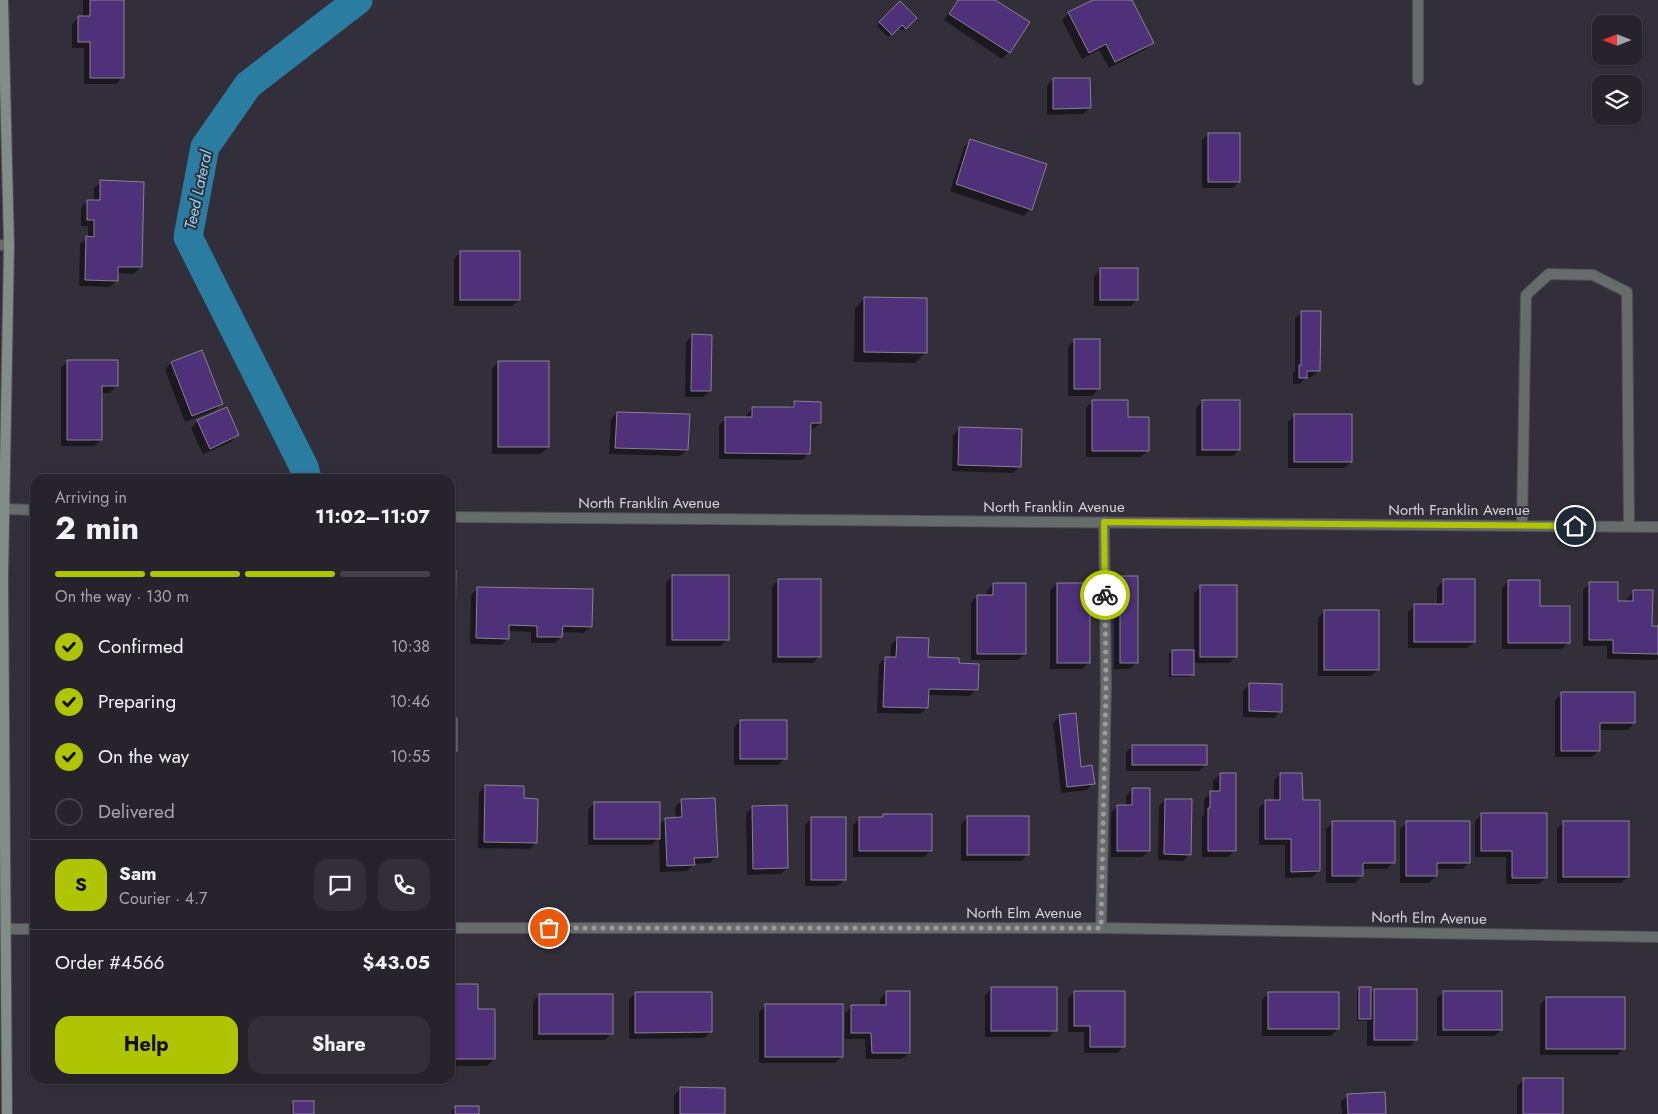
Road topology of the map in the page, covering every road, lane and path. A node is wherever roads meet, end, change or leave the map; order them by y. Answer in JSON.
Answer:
{"nodes":[{"id":1,"x":3,"y":0,"type":"edge"},
{"id":2,"x":1418,"y":0,"type":"edge"},
{"id":3,"x":2,"y":34,"type":"edge"},
{"id":4,"x":1418,"y":80,"type":"dead end"},
{"id":5,"x":4,"y":245,"type":"edge"},
{"id":6,"x":5,"y":509,"type":"junction"},
{"id":7,"x":30,"y":510,"type":"edge"},
{"id":8,"x":455,"y":517,"type":"edge"},
{"id":9,"x":1104,"y":522,"type":"junction"},
{"id":10,"x":1522,"y":525,"type":"junction"},
{"id":11,"x":1628,"y":526,"type":"junction"},
{"id":12,"x":1658,"y":526,"type":"edge"},
{"id":13,"x":6,"y":928,"type":"junction"},
{"id":14,"x":30,"y":928,"type":"edge"},
{"id":15,"x":455,"y":928,"type":"edge"},
{"id":16,"x":1101,"y":928,"type":"junction"},
{"id":17,"x":1658,"y":937,"type":"edge"},
{"id":18,"x":7,"y":1114,"type":"edge"}],
"edges":[{"from":1,"to":3,"type":"street"},
{"from":2,"to":4,"type":"street"},
{"from":3,"to":5,"type":"street"},
{"from":5,"to":6,"type":"street"},
{"from":6,"to":7,"type":"street"},
{"from":6,"to":13,"type":"street"},
{"from":8,"to":9,"type":"street","name":"North Franklin Avenue"},
{"from":9,"to":10,"type":"street","name":"North Franklin Avenue"},
{"from":9,"to":16,"type":"street"},
{"from":10,"to":11,"type":"street","name":"North Franklin Avenue"},
{"from":10,"to":11,"type":"street"},
{"from":11,"to":12,"type":"street","name":"North Franklin Avenue"},
{"from":13,"to":14,"type":"street"},
{"from":13,"to":18,"type":"street"},
{"from":15,"to":16,"type":"street","name":"North Elm Avenue"},
{"from":16,"to":17,"type":"street","name":"North Elm Avenue"}]}
